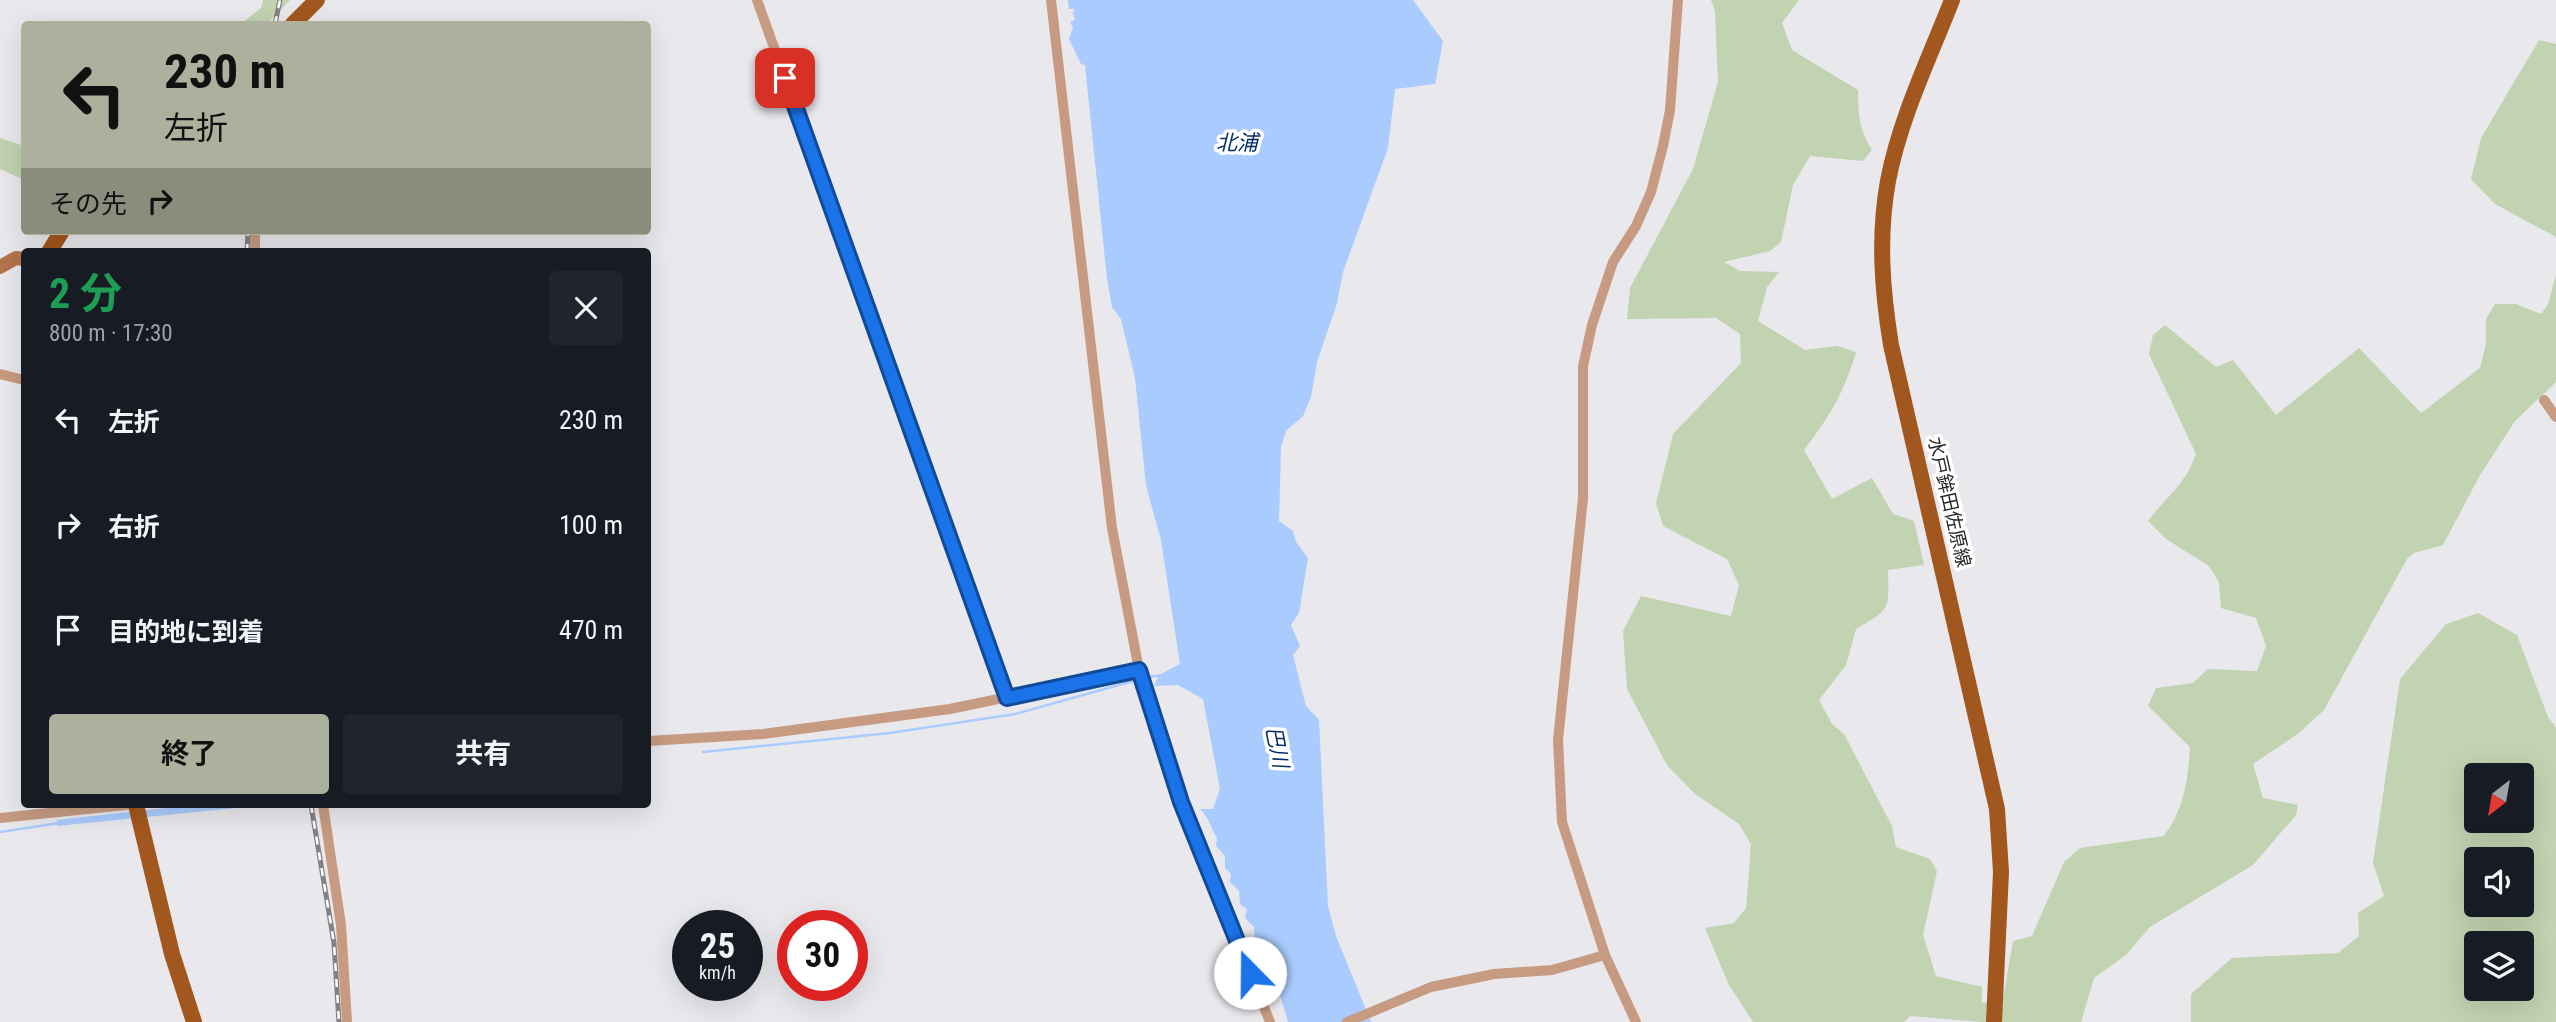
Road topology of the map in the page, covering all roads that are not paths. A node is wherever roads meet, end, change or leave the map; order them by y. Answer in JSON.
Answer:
{"nodes":[{"id":1,"x":317,"y":0,"type":"edge"},
{"id":2,"x":757,"y":0,"type":"edge"},
{"id":3,"x":1051,"y":0,"type":"edge"},
{"id":4,"x":1678,"y":0,"type":"edge"},
{"id":5,"x":1952,"y":0,"type":"edge"},
{"id":6,"x":296,"y":21,"type":"edge"},
{"id":7,"x":21,"y":259,"type":"edge"},
{"id":8,"x":1,"y":266,"type":"edge"},
{"id":9,"x":0,"y":374,"type":"edge"},
{"id":10,"x":21,"y":379,"type":"edge"},
{"id":11,"x":2544,"y":400,"type":"dead end"},
{"id":12,"x":2556,"y":417,"type":"edge"},
{"id":13,"x":1140,"y":673,"type":"junction"},
{"id":14,"x":1007,"y":698,"type":"junction"},
{"id":15,"x":651,"y":741,"type":"edge"},
{"id":16,"x":97,"y":808,"type":"edge"},
{"id":17,"x":137,"y":808,"type":"edge"},
{"id":18,"x":323,"y":808,"type":"edge"},
{"id":19,"x":0,"y":818,"type":"edge"},
{"id":20,"x":1605,"y":955,"type":"junction"},
{"id":21,"x":194,"y":1022,"type":"edge"},
{"id":22,"x":347,"y":1022,"type":"edge"},
{"id":23,"x":1270,"y":1022,"type":"edge"},
{"id":24,"x":1347,"y":1022,"type":"edge"},
{"id":25,"x":1636,"y":1022,"type":"edge"},
{"id":26,"x":1994,"y":1022,"type":"edge"}],
"edges":[{"from":1,"to":6,"type":"main road"},
{"from":2,"to":14,"type":"street"},
{"from":3,"to":13,"type":"street"},
{"from":4,"to":20,"type":"street"},
{"from":5,"to":26,"type":"main road","name":"水戸鉾田佐原線"},
{"from":7,"to":8,"type":"main road"},
{"from":9,"to":10,"type":"street"},
{"from":11,"to":12,"type":"street"},
{"from":13,"to":14,"type":"street"},
{"from":13,"to":23,"type":"street"},
{"from":14,"to":15,"type":"street"},
{"from":16,"to":19,"type":"street"},
{"from":17,"to":21,"type":"main road"},
{"from":18,"to":22,"type":"street"},
{"from":20,"to":24,"type":"street"},
{"from":20,"to":25,"type":"street"}]}
